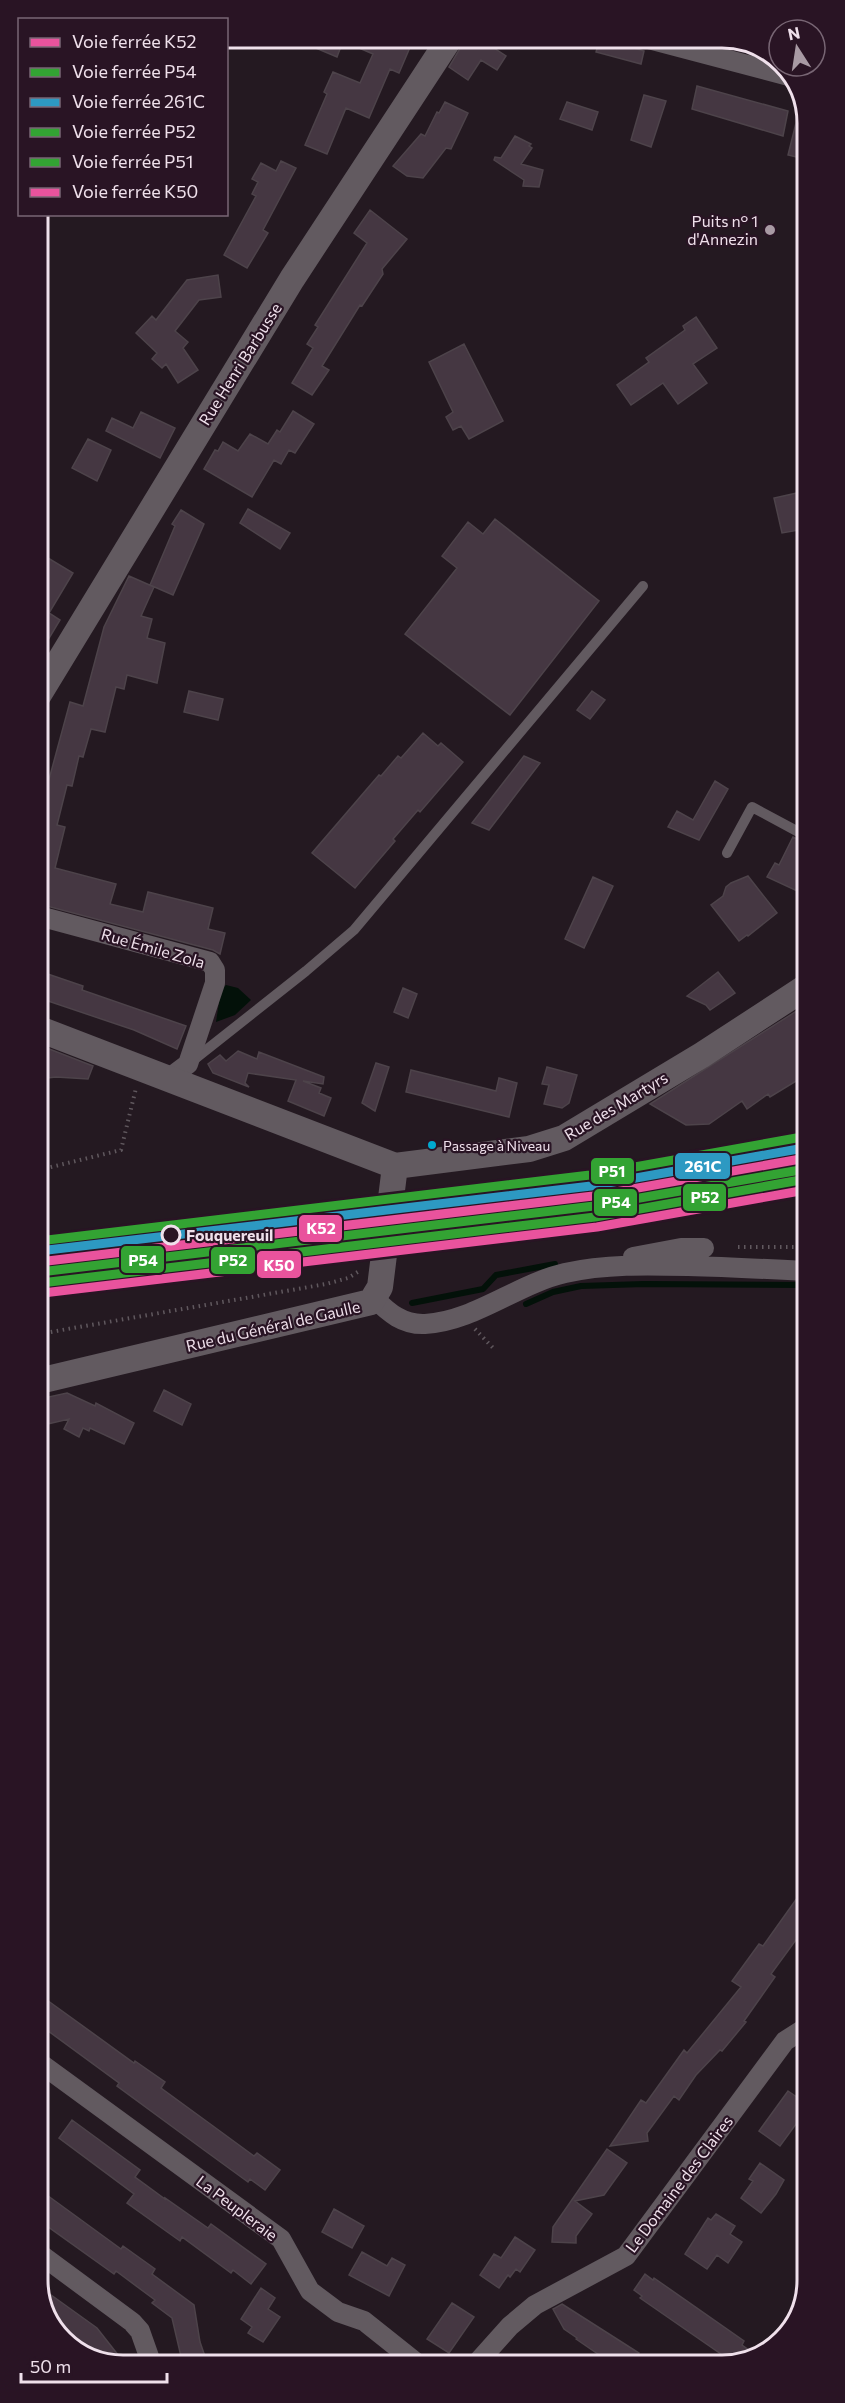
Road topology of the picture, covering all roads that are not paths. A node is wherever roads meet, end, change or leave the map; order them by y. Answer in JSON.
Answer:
{"nodes":[{"id":1,"x":443,"y":48,"type":"edge"},
{"id":2,"x":683,"y":48,"type":"edge"},
{"id":3,"x":767,"y":70,"type":"edge"},
{"id":4,"x":643,"y":586,"type":"dead end"},
{"id":5,"x":48,"y":680,"type":"edge"},
{"id":6,"x":797,"y":831,"type":"edge"},
{"id":7,"x":727,"y":853,"type":"dead end"},
{"id":8,"x":48,"y":918,"type":"edge"},
{"id":9,"x":797,"y":993,"type":"edge"},
{"id":10,"x":48,"y":1032,"type":"edge"},
{"id":11,"x":178,"y":1071,"type":"junction"},
{"id":12,"x":395,"y":1166,"type":"junction"},
{"id":13,"x":704,"y":1248,"type":"dead end"},
{"id":14,"x":597,"y":1268,"type":"junction"},
{"id":15,"x":797,"y":1271,"type":"edge"},
{"id":16,"x":374,"y":1298,"type":"junction"},
{"id":17,"x":48,"y":1379,"type":"edge"},
{"id":18,"x":797,"y":2033,"type":"edge"},
{"id":19,"x":48,"y":2069,"type":"edge"},
{"id":20,"x":48,"y":2260,"type":"edge"},
{"id":21,"x":148,"y":2355,"type":"edge"},
{"id":22,"x":407,"y":2355,"type":"edge"},
{"id":23,"x":484,"y":2355,"type":"edge"}],
"edges":[{"from":1,"to":5,"type":"street","name":"Rue Henri Barbusse"},
{"from":2,"to":3,"type":"street"},
{"from":4,"to":11,"type":"lane"},
{"from":6,"to":7,"type":"lane"},
{"from":8,"to":11,"type":"street","name":"Rue Émile Zola"},
{"from":9,"to":12,"type":"street","name":"Rue des Martyrs"},
{"from":10,"to":11,"type":"street"},
{"from":11,"to":12,"type":"street","name":"Rue des Martyrs"},
{"from":12,"to":16,"type":"street","name":"Rue du Général de Gaulle"},
{"from":13,"to":14,"type":"street"},
{"from":14,"to":15,"type":"street"},
{"from":14,"to":16,"type":"street"},
{"from":16,"to":17,"type":"street","name":"Rue du Général de Gaulle"},
{"from":18,"to":23,"type":"street","name":"Le Domaine des Claires"},
{"from":19,"to":22,"type":"street","name":"La Peupleraie"},
{"from":20,"to":21,"type":"street"}]}
